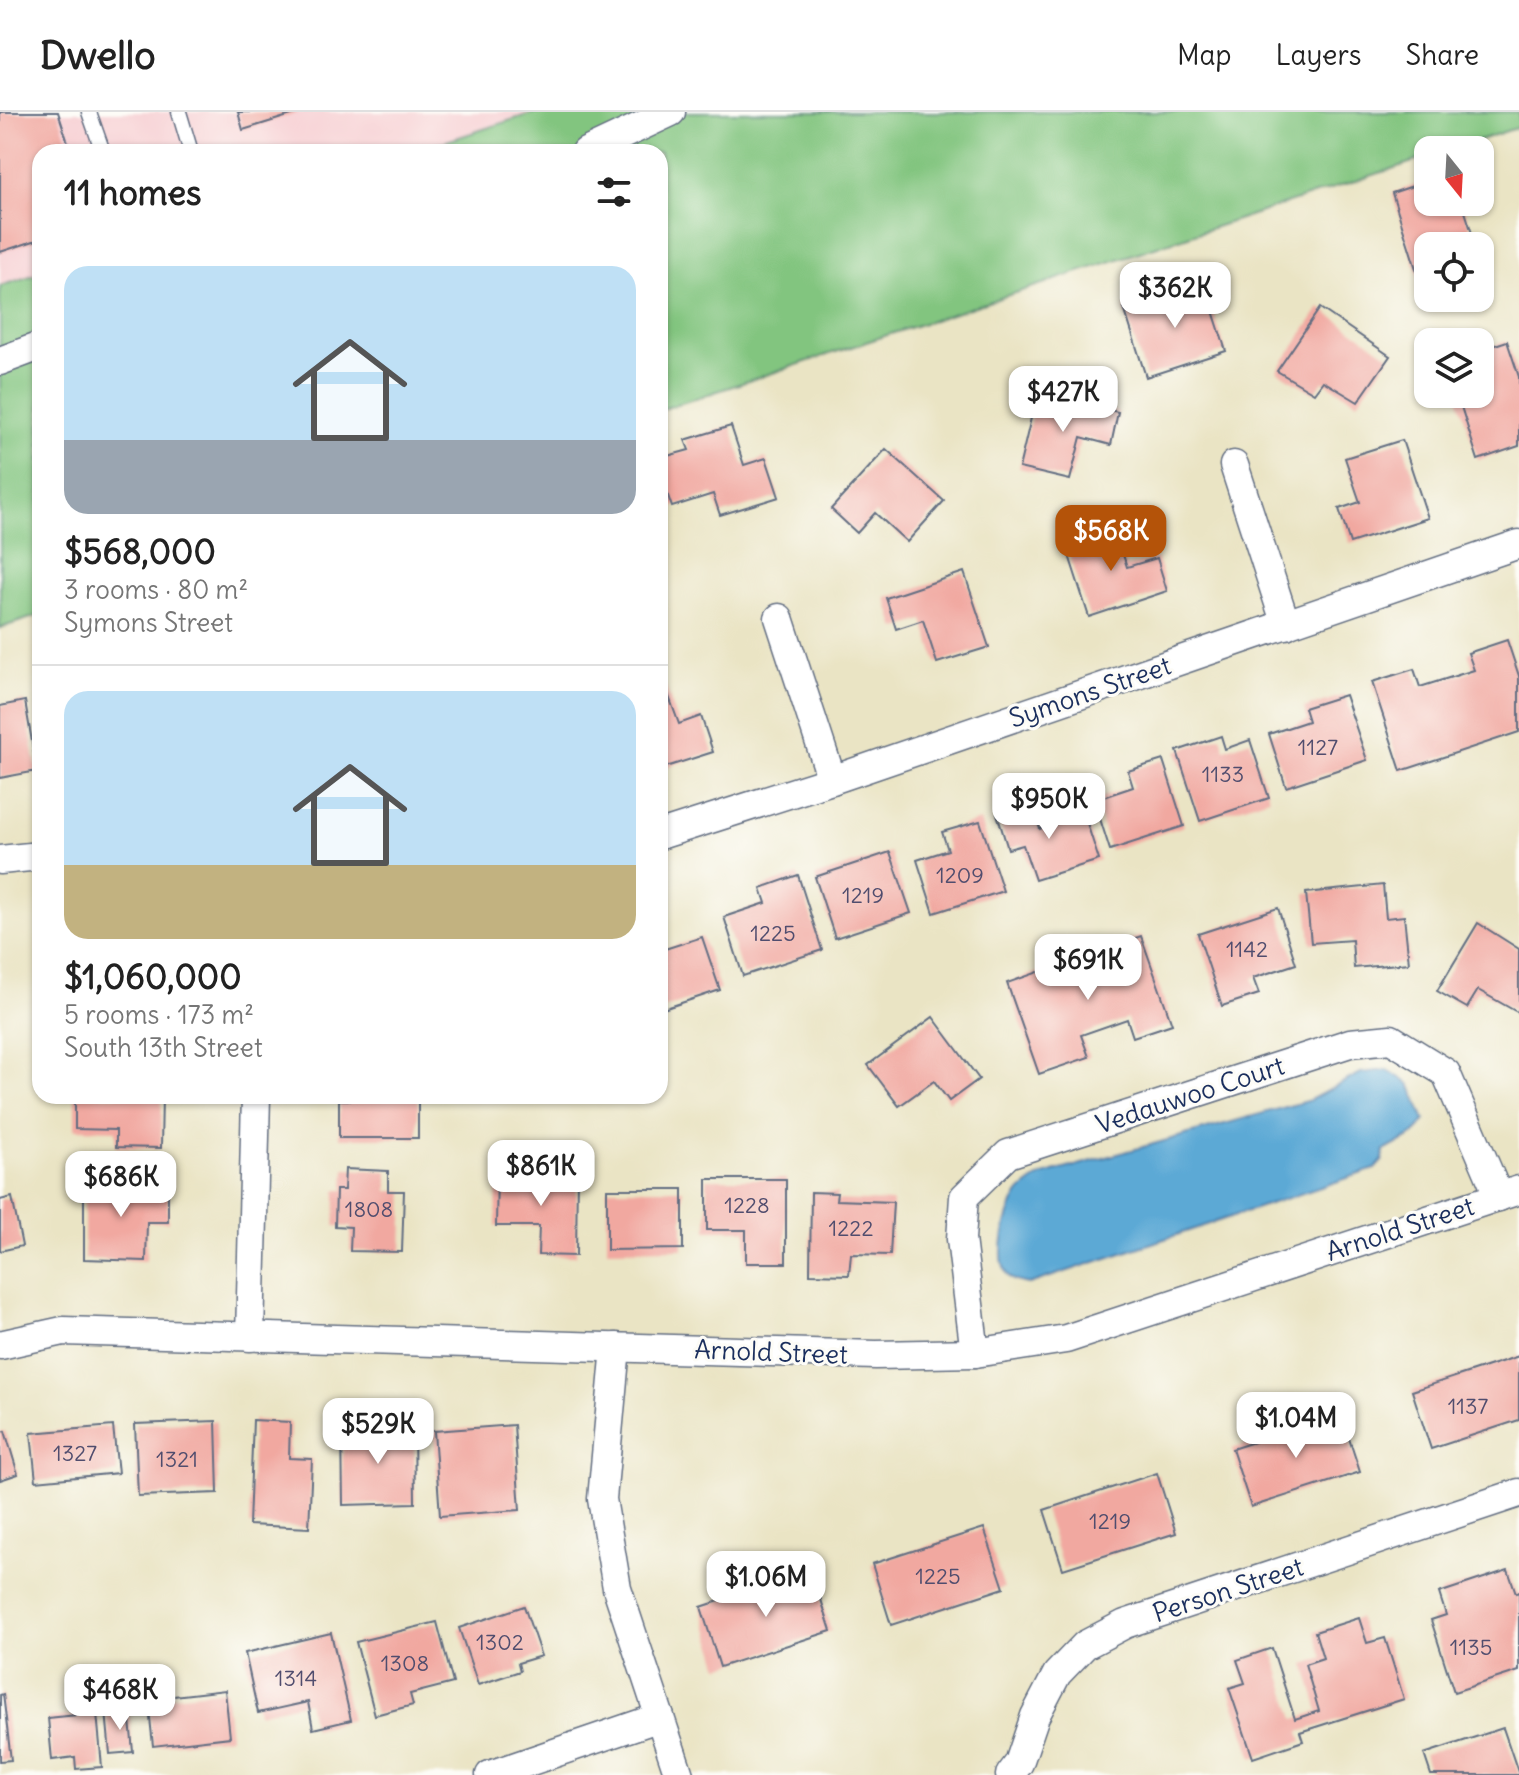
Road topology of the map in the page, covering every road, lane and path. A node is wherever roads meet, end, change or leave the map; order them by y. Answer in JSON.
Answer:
{"nodes":[{"id":1,"x":89,"y":112,"type":"edge"},
{"id":2,"x":179,"y":112,"type":"edge"},
{"id":3,"x":671,"y":112,"type":"edge"},
{"id":4,"x":100,"y":144,"type":"edge"},
{"id":5,"x":189,"y":144,"type":"edge"},
{"id":6,"x":603,"y":144,"type":"edge"},
{"id":7,"x":32,"y":349,"type":"edge"},
{"id":8,"x":0,"y":361,"type":"edge"},
{"id":9,"x":1234,"y":465,"type":"dead end"},
{"id":10,"x":1519,"y":544,"type":"edge"},
{"id":11,"x":779,"y":618,"type":"dead end"},
{"id":12,"x":1286,"y":625,"type":"junction"},
{"id":13,"x":832,"y":780,"type":"junction"},
{"id":14,"x":668,"y":832,"type":"edge"},
{"id":15,"x":32,"y":857,"type":"edge"},
{"id":16,"x":0,"y":860,"type":"edge"},
{"id":17,"x":256,"y":1104,"type":"edge"},
{"id":18,"x":1509,"y":1193,"type":"edge"},
{"id":19,"x":250,"y":1337,"type":"junction"},
{"id":20,"x":0,"y":1345,"type":"edge"},
{"id":21,"x":616,"y":1347,"type":"junction"},
{"id":22,"x":975,"y":1353,"type":"junction"},
{"id":23,"x":1519,"y":1493,"type":"edge"},
{"id":24,"x":660,"y":1717,"type":"junction"},
{"id":25,"x":490,"y":1775,"type":"edge"},
{"id":26,"x":679,"y":1775,"type":"edge"},
{"id":27,"x":1010,"y":1775,"type":"edge"}],
"edges":[{"from":1,"to":4,"type":"lane"},
{"from":2,"to":5,"type":"lane"},
{"from":3,"to":6,"type":"street"},
{"from":7,"to":8,"type":"street"},
{"from":9,"to":12,"type":"street"},
{"from":10,"to":12,"type":"street","name":"Symons Street"},
{"from":11,"to":13,"type":"street"},
{"from":12,"to":13,"type":"street","name":"Symons Street"},
{"from":13,"to":14,"type":"street","name":"Symons Street"},
{"from":15,"to":16,"type":"street"},
{"from":17,"to":19,"type":"street"},
{"from":18,"to":22,"type":"street","name":"Arnold Street"},
{"from":18,"to":22,"type":"street","name":"Vedauwoo Court"},
{"from":19,"to":20,"type":"street","name":"Arnold Street"},
{"from":19,"to":21,"type":"street","name":"Arnold Street"},
{"from":21,"to":22,"type":"street","name":"Arnold Street"},
{"from":21,"to":24,"type":"street"},
{"from":23,"to":27,"type":"street","name":"Person Street"},
{"from":24,"to":25,"type":"street"},
{"from":24,"to":26,"type":"street"}]}
